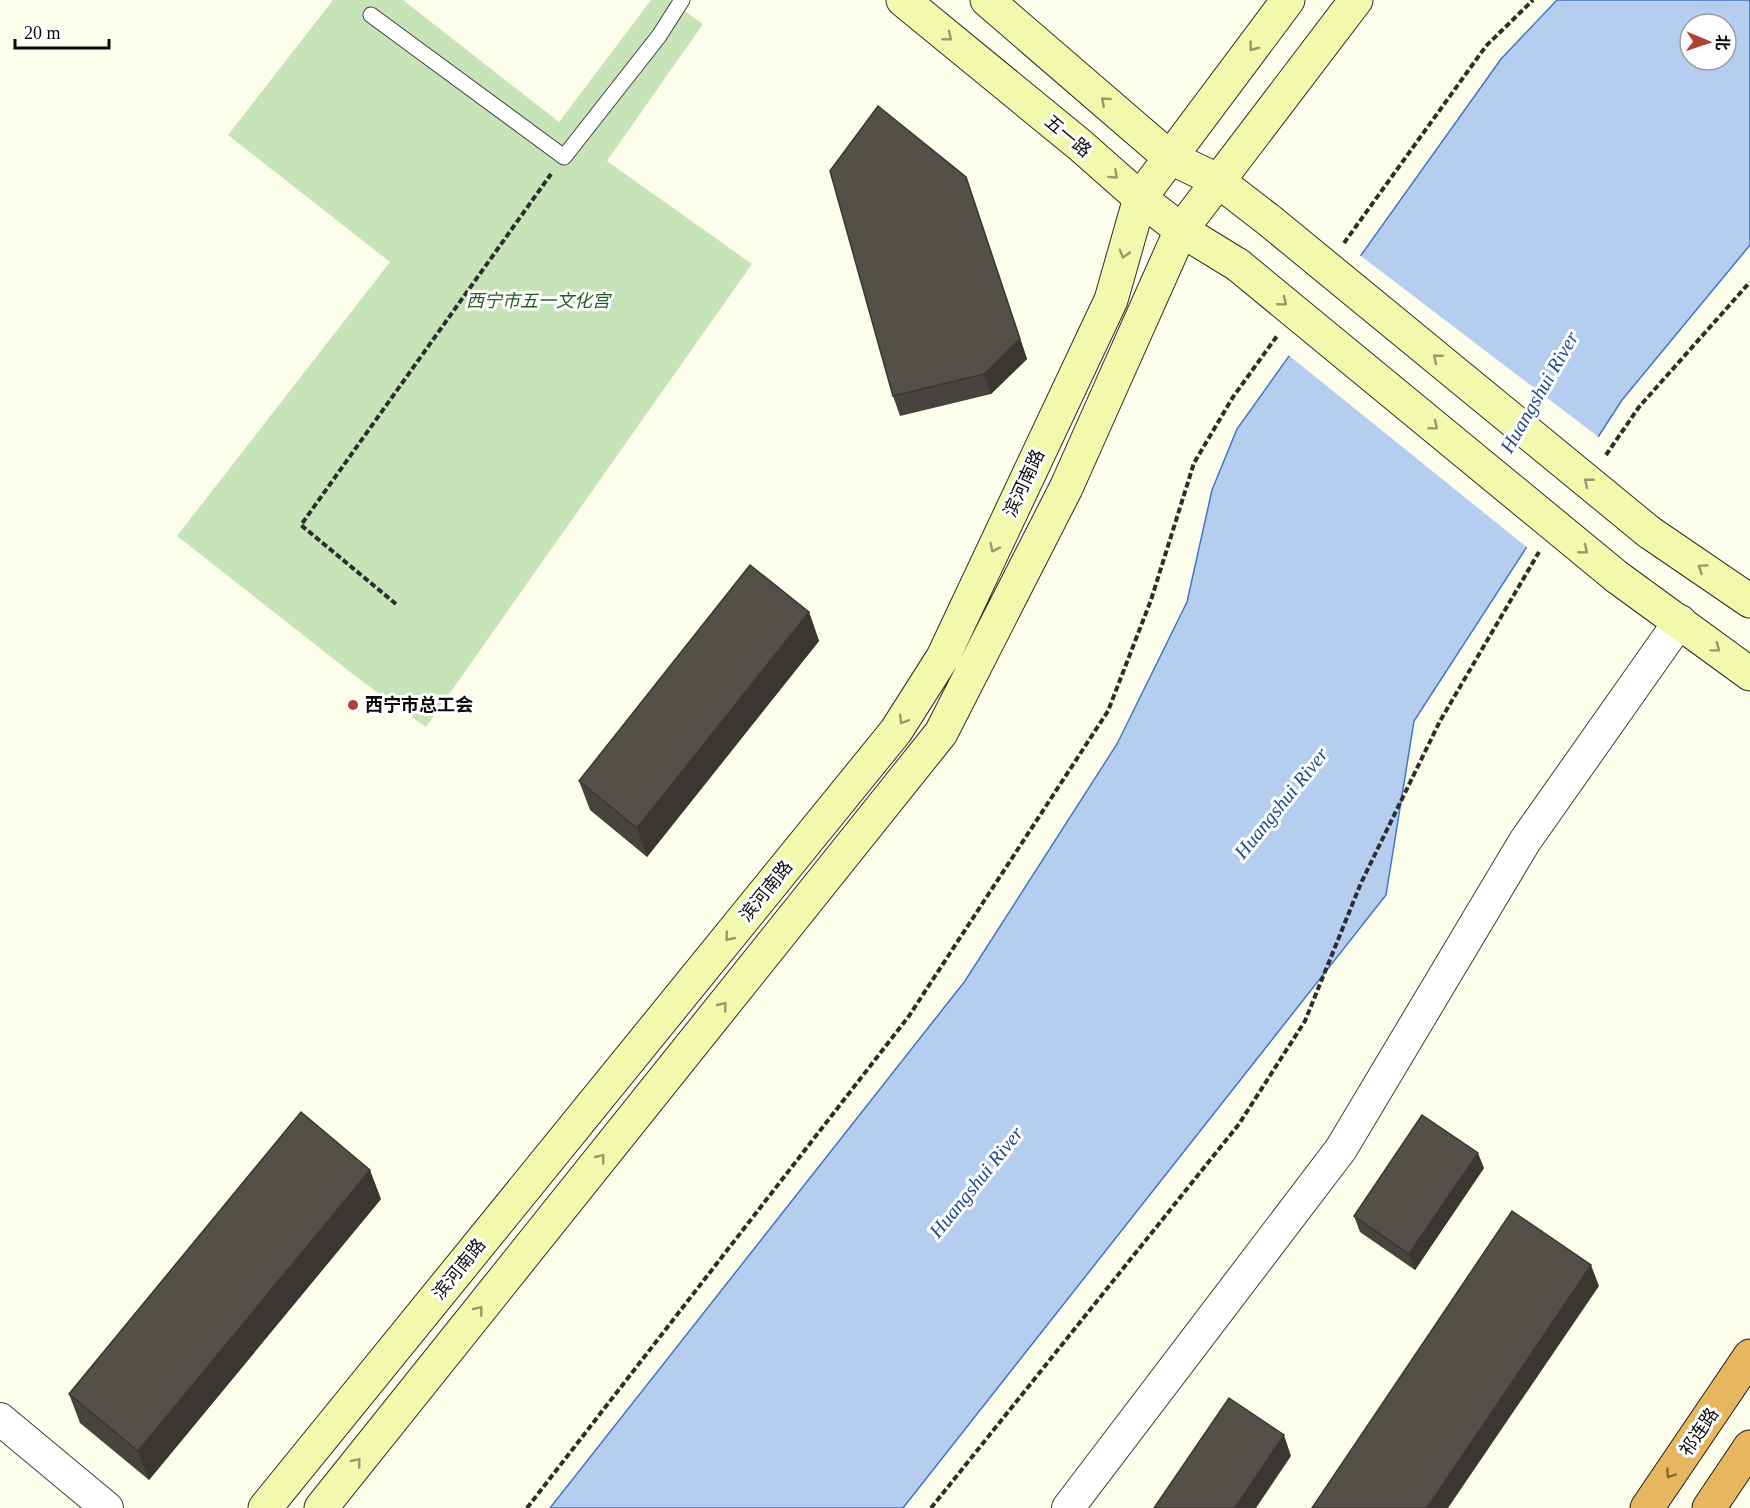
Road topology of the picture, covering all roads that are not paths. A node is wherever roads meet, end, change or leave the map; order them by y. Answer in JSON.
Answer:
{"nodes":[{"id":1,"x":682,"y":0,"type":"edge"},
{"id":2,"x":903,"y":0,"type":"edge"},
{"id":3,"x":987,"y":0,"type":"edge"},
{"id":4,"x":1288,"y":0,"type":"edge"},
{"id":5,"x":1356,"y":0,"type":"edge"},
{"id":6,"x":371,"y":15,"type":"dead end"},
{"id":7,"x":1169,"y":157,"type":"junction"},
{"id":8,"x":1217,"y":180,"type":"junction"},
{"id":9,"x":1140,"y":198,"type":"junction"},
{"id":10,"x":1181,"y":230,"type":"junction"},
{"id":11,"x":1746,"y":588,"type":"edge"},
{"id":12,"x":1680,"y":621,"type":"junction"},
{"id":13,"x":1750,"y":674,"type":"edge"},
{"id":14,"x":1750,"y":1356,"type":"edge"},
{"id":15,"x":0,"y":1419,"type":"edge"},
{"id":16,"x":1750,"y":1447,"type":"edge"},
{"id":17,"x":107,"y":1508,"type":"edge"},
{"id":18,"x":264,"y":1508,"type":"edge"},
{"id":19,"x":321,"y":1508,"type":"edge"},
{"id":20,"x":1068,"y":1508,"type":"edge"},
{"id":21,"x":1647,"y":1508,"type":"edge"},
{"id":22,"x":1709,"y":1508,"type":"edge"}],
"edges":[{"from":1,"to":6,"type":"lane"},
{"from":2,"to":9,"type":"main road","name":"五一路","one_way":true},
{"from":7,"to":3,"type":"main road","one_way":true},
{"from":4,"to":7,"type":"main road","name":"滨河南路","one_way":true},
{"from":5,"to":8,"type":"main road"},
{"from":7,"to":8,"type":"main road"},
{"from":7,"to":9,"type":"main road","name":"滨河南路"},
{"from":8,"to":10,"type":"main road"},
{"from":11,"to":8,"type":"main road","one_way":true,"bridge":true},
{"from":9,"to":10,"type":"main road","name":"五一路"},
{"from":9,"to":18,"type":"main road","name":"滨河南路","one_way":true},
{"from":10,"to":12,"type":"main road","name":"五一路","one_way":true,"bridge":true},
{"from":19,"to":10,"type":"main road","one_way":true},
{"from":12,"to":13,"type":"main road","name":"五一路","one_way":true},
{"from":12,"to":20,"type":"street"},
{"from":14,"to":21,"type":"highway","name":"祁连路","one_way":true},
{"from":15,"to":17,"type":"street"},
{"from":16,"to":22,"type":"highway"}]}
